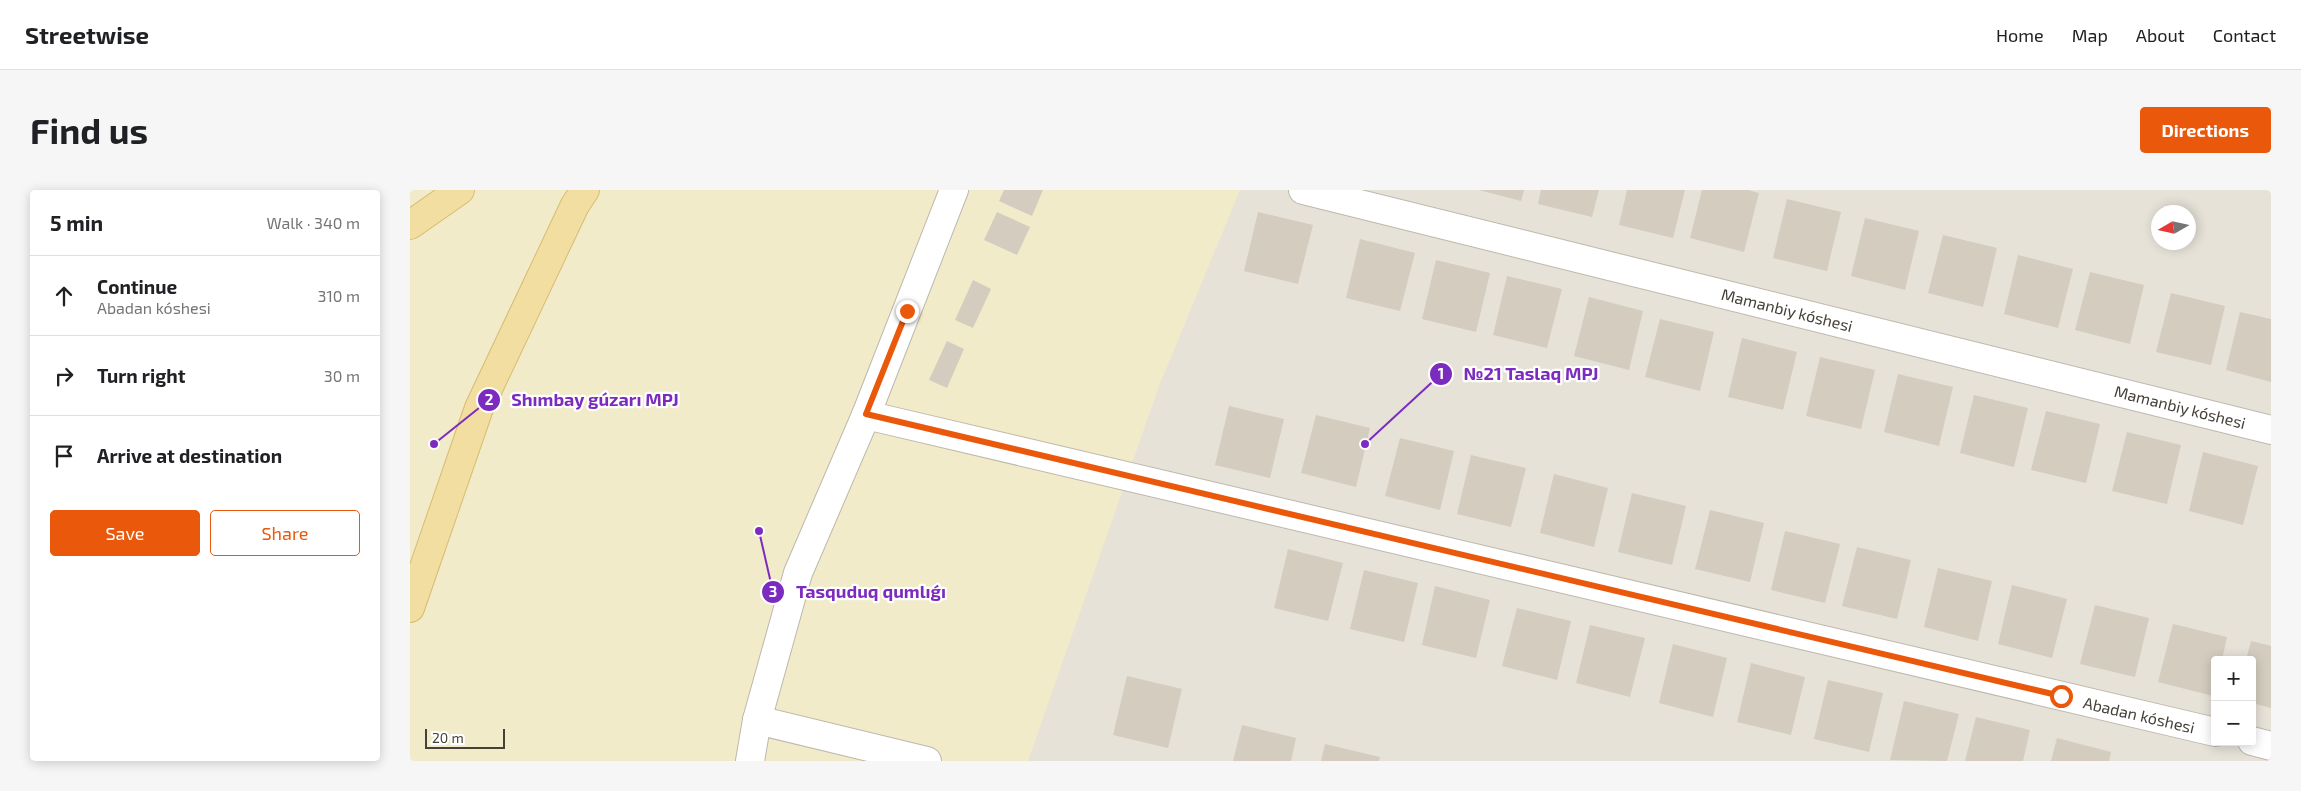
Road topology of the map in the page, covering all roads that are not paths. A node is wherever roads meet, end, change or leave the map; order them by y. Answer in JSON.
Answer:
{"nodes":[{"id":1,"x":460,"y":190,"type":"edge"},
{"id":2,"x":585,"y":190,"type":"edge"},
{"id":3,"x":954,"y":190,"type":"edge"},
{"id":4,"x":1303,"y":190,"type":"edge"},
{"id":5,"x":410,"y":225,"type":"edge"},
{"id":6,"x":866,"y":414,"type":"junction"},
{"id":7,"x":2271,"y":430,"type":"edge"},
{"id":8,"x":410,"y":608,"type":"edge"},
{"id":9,"x":757,"y":720,"type":"junction"},
{"id":10,"x":2211,"y":731,"type":"edge"},
{"id":11,"x":2256,"y":742,"type":"edge"},
{"id":12,"x":2271,"y":746,"type":"edge"},
{"id":13,"x":750,"y":761,"type":"edge"},
{"id":14,"x":927,"y":761,"type":"edge"}],
"edges":[{"from":1,"to":5,"type":"main road"},
{"from":2,"to":8,"type":"main road"},
{"from":3,"to":6,"type":"street"},
{"from":4,"to":7,"type":"street","name":"Mamanbiy kóshesi"},
{"from":6,"to":9,"type":"street"},
{"from":6,"to":10,"type":"street","name":"Abadan kóshesi"},
{"from":9,"to":13,"type":"street"},
{"from":9,"to":14,"type":"street"},
{"from":11,"to":12,"type":"street"}]}
